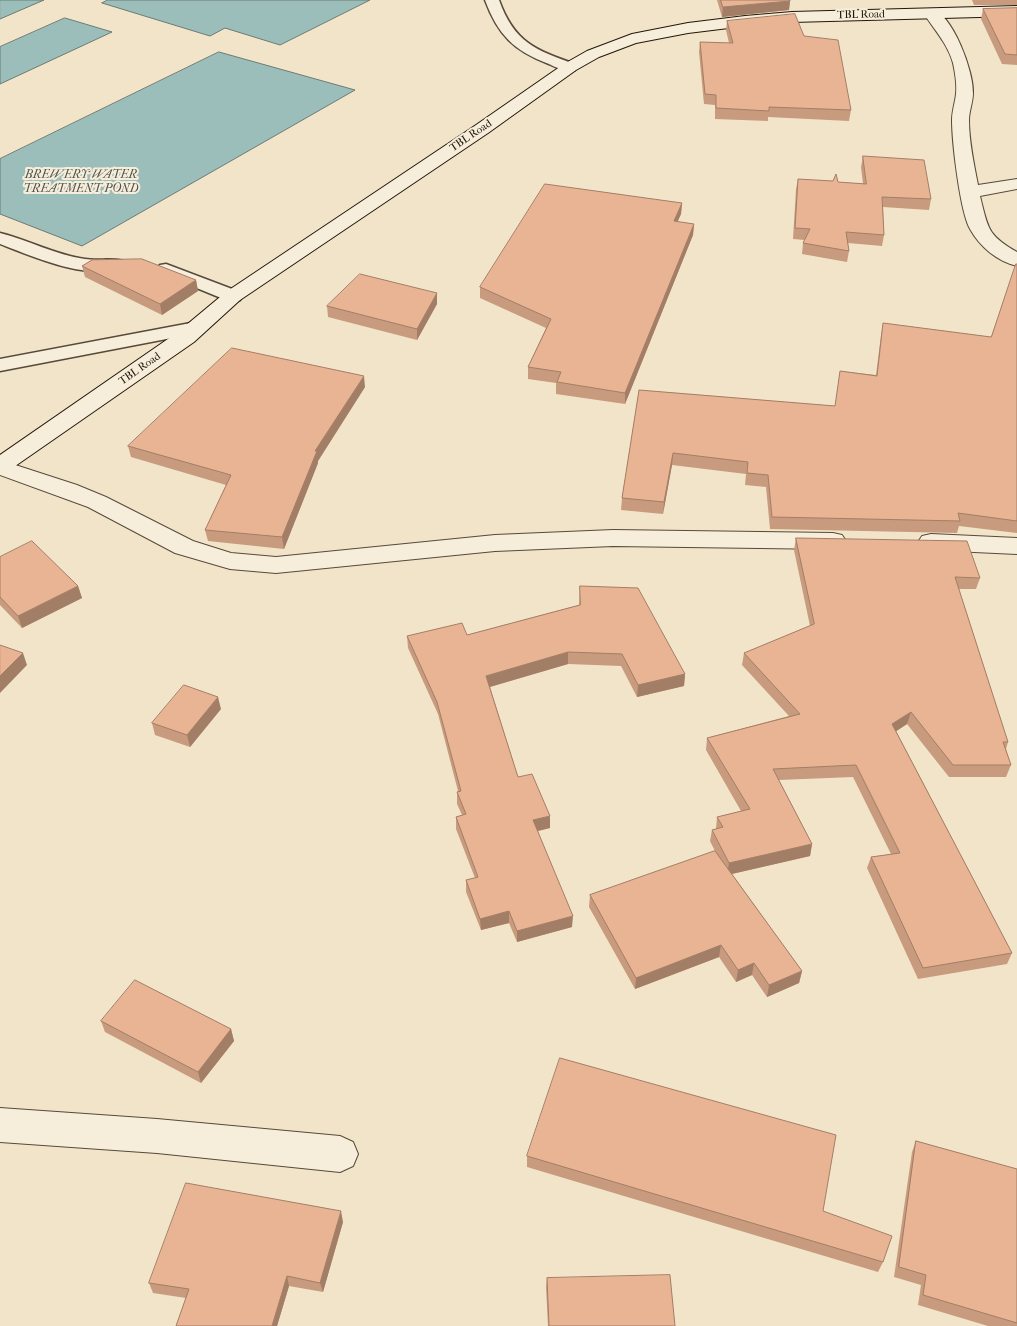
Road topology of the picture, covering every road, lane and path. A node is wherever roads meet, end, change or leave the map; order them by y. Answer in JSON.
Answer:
{"nodes":[{"id":1,"x":492,"y":0,"type":"edge"},
{"id":2,"x":1017,"y":11,"type":"edge"},
{"id":3,"x":932,"y":14,"type":"junction"},
{"id":4,"x":570,"y":67,"type":"junction"},
{"id":5,"x":1017,"y":184,"type":"edge"},
{"id":6,"x":970,"y":192,"type":"junction"},
{"id":7,"x":0,"y":238,"type":"edge"},
{"id":8,"x":1017,"y":260,"type":"edge"},
{"id":9,"x":233,"y":296,"type":"junction"},
{"id":10,"x":196,"y":328,"type":"junction"},
{"id":11,"x":0,"y":365,"type":"edge"},
{"id":12,"x":0,"y":467,"type":"edge"},
{"id":13,"x":858,"y":542,"type":"edge"},
{"id":14,"x":906,"y":542,"type":"edge"},
{"id":15,"x":1017,"y":546,"type":"edge"},
{"id":16,"x":0,"y":1126,"type":"edge"},
{"id":17,"x":340,"y":1154,"type":"dead end"}],
"edges":[{"from":1,"to":4,"type":"lane"},
{"from":2,"to":3,"type":"street","name":"TBL Road"},
{"from":3,"to":4,"type":"street","name":"TBL Road"},
{"from":3,"to":6,"type":"street"},
{"from":4,"to":9,"type":"street","name":"TBL Road"},
{"from":5,"to":6,"type":"street"},
{"from":6,"to":8,"type":"street"},
{"from":7,"to":9,"type":"lane"},
{"from":9,"to":10,"type":"street","name":"TBL Road"},
{"from":10,"to":11,"type":"lane"},
{"from":10,"to":12,"type":"street","name":"TBL Road"},
{"from":12,"to":13,"type":"street"},
{"from":14,"to":15,"type":"street"},
{"from":16,"to":17,"type":"street"}]}
